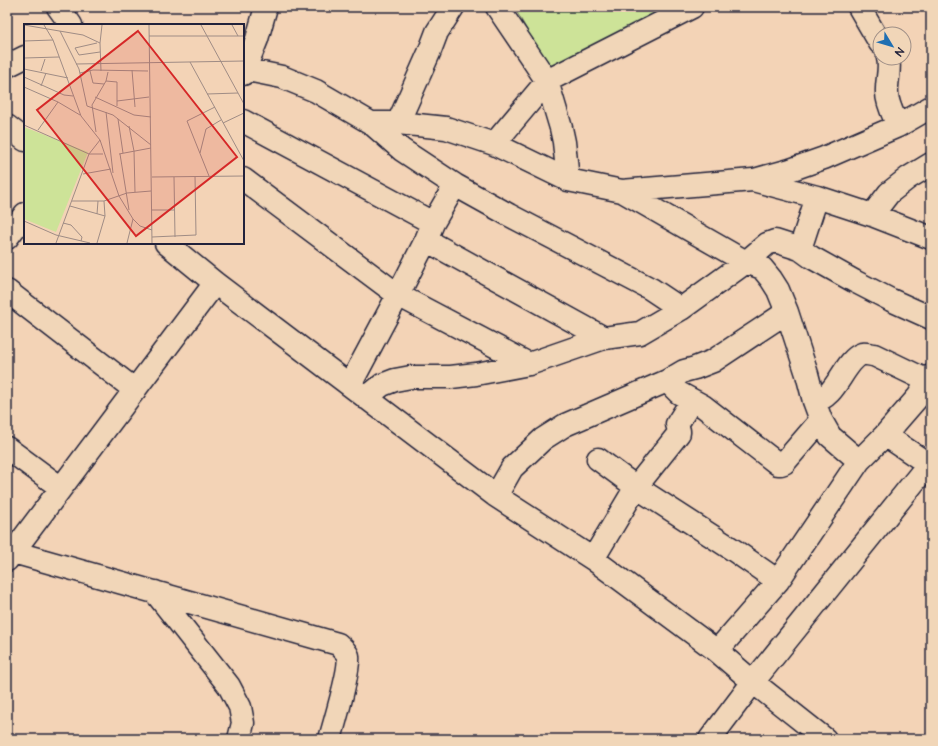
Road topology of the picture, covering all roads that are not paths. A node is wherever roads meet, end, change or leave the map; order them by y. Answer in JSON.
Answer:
{"nodes":[{"id":1,"x":58,"y":7,"type":"edge"},
{"id":2,"x":266,"y":7,"type":"edge"},
{"id":3,"x":453,"y":7,"type":"edge"},
{"id":4,"x":497,"y":7,"type":"edge"},
{"id":5,"x":692,"y":7,"type":"edge"},
{"id":6,"x":859,"y":7,"type":"edge"},
{"id":7,"x":70,"y":24,"type":"edge"},
{"id":8,"x":872,"y":29,"type":"edge"},
{"id":9,"x":24,"y":58,"type":"edge"},
{"id":10,"x":7,"y":66,"type":"edge"},
{"id":11,"x":889,"y":66,"type":"edge"},
{"id":12,"x":244,"y":71,"type":"edge"},
{"id":13,"x":547,"y":81,"type":"junction"},
{"id":14,"x":931,"y":107,"type":"edge"},
{"id":15,"x":244,"y":123,"type":"edge"},
{"id":16,"x":371,"y":123,"type":"junction"},
{"id":17,"x":398,"y":123,"type":"junction"},
{"id":18,"x":7,"y":126,"type":"edge"},
{"id":19,"x":898,"y":126,"type":"junction"},
{"id":20,"x":24,"y":139,"type":"edge"},
{"id":21,"x":494,"y":144,"type":"junction"},
{"id":22,"x":931,"y":164,"type":"edge"},
{"id":23,"x":244,"y":180,"type":"edge"},
{"id":24,"x":568,"y":180,"type":"junction"},
{"id":25,"x":753,"y":180,"type":"junction"},
{"id":26,"x":455,"y":185,"type":"junction"},
{"id":27,"x":622,"y":191,"type":"junction"},
{"id":28,"x":817,"y":197,"type":"junction"},
{"id":29,"x":24,"y":215,"type":"edge"},
{"id":30,"x":872,"y":215,"type":"junction"},
{"id":31,"x":429,"y":232,"type":"junction"},
{"id":32,"x":7,"y":238,"type":"edge"},
{"id":33,"x":931,"y":238,"type":"edge"},
{"id":34,"x":167,"y":244,"type":"edge"},
{"id":35,"x":800,"y":249,"type":"junction"},
{"id":36,"x":746,"y":262,"type":"junction"},
{"id":37,"x":215,"y":284,"type":"junction"},
{"id":38,"x":7,"y":292,"type":"edge"},
{"id":39,"x":398,"y":295,"type":"junction"},
{"id":40,"x":681,"y":309,"type":"junction"},
{"id":41,"x":787,"y":312,"type":"junction"},
{"id":42,"x":931,"y":318,"type":"edge"},
{"id":43,"x":604,"y":338,"type":"junction"},
{"id":44,"x":529,"y":364,"type":"junction"},
{"id":45,"x":929,"y":378,"type":"edge"},
{"id":46,"x":667,"y":381,"type":"junction"},
{"id":47,"x":135,"y":390,"type":"junction"},
{"id":48,"x":358,"y":391,"type":"junction"},
{"id":49,"x":692,"y":400,"type":"junction"},
{"id":50,"x":818,"y":410,"type":"junction"},
{"id":51,"x":886,"y":435,"type":"junction"},
{"id":52,"x":7,"y":448,"type":"edge"},
{"id":53,"x":598,"y":459,"type":"dead end"},
{"id":54,"x":859,"y":461,"type":"junction"},
{"id":55,"x":930,"y":464,"type":"edge"},
{"id":56,"x":636,"y":487,"type":"junction"},
{"id":57,"x":61,"y":488,"type":"junction"},
{"id":58,"x":496,"y":496,"type":"junction"},
{"id":59,"x":10,"y":556,"type":"edge"},
{"id":60,"x":593,"y":559,"type":"junction"},
{"id":61,"x":778,"y":581,"type":"junction"},
{"id":62,"x":155,"y":592,"type":"junction"},
{"id":63,"x":717,"y":651,"type":"junction"},
{"id":64,"x":753,"y":682,"type":"junction"},
{"id":65,"x":239,"y":739,"type":"edge"},
{"id":66,"x":330,"y":739,"type":"edge"},
{"id":67,"x":710,"y":739,"type":"edge"},
{"id":68,"x":825,"y":739,"type":"edge"}],
"edges":[{"from":1,"to":7,"type":"street"},
{"from":2,"to":12,"type":"street"},
{"from":3,"to":17,"type":"street"},
{"from":4,"to":13,"type":"street"},
{"from":5,"to":13,"type":"street"},
{"from":6,"to":8,"type":"street"},
{"from":9,"to":10,"type":"street"},
{"from":11,"to":19,"type":"street"},
{"from":12,"to":16,"type":"street"},
{"from":13,"to":21,"type":"street"},
{"from":13,"to":24,"type":"street"},
{"from":14,"to":19,"type":"street"},
{"from":15,"to":31,"type":"street"},
{"from":16,"to":17,"type":"street"},
{"from":16,"to":26,"type":"street"},
{"from":17,"to":21,"type":"street"},
{"from":18,"to":20,"type":"street"},
{"from":19,"to":25,"type":"street"},
{"from":21,"to":24,"type":"street"},
{"from":22,"to":30,"type":"street"},
{"from":23,"to":39,"type":"street"},
{"from":24,"to":27,"type":"street"},
{"from":25,"to":27,"type":"street"},
{"from":25,"to":28,"type":"street"},
{"from":26,"to":31,"type":"street"},
{"from":26,"to":40,"type":"street"},
{"from":27,"to":36,"type":"street"},
{"from":28,"to":30,"type":"street"},
{"from":28,"to":35,"type":"street"},
{"from":29,"to":32,"type":"street"},
{"from":30,"to":33,"type":"street"},
{"from":31,"to":39,"type":"street"},
{"from":31,"to":43,"type":"street"},
{"from":34,"to":37,"type":"street"},
{"from":35,"to":36,"type":"street"},
{"from":35,"to":42,"type":"street"},
{"from":36,"to":40,"type":"street"},
{"from":36,"to":41,"type":"street"},
{"from":37,"to":47,"type":"street"},
{"from":37,"to":48,"type":"street"},
{"from":38,"to":47,"type":"street"},
{"from":39,"to":44,"type":"street"},
{"from":39,"to":48,"type":"street"},
{"from":40,"to":43,"type":"street"},
{"from":41,"to":46,"type":"street"},
{"from":41,"to":50,"type":"street"},
{"from":43,"to":44,"type":"street"},
{"from":44,"to":48,"type":"street"},
{"from":45,"to":50,"type":"street"},
{"from":45,"to":51,"type":"street"},
{"from":46,"to":49,"type":"street"},
{"from":46,"to":58,"type":"street"},
{"from":47,"to":57,"type":"street"},
{"from":48,"to":58,"type":"street"},
{"from":49,"to":50,"type":"street"},
{"from":49,"to":56,"type":"street"},
{"from":50,"to":54,"type":"street"},
{"from":51,"to":54,"type":"street"},
{"from":51,"to":55,"type":"street"},
{"from":52,"to":57,"type":"street"},
{"from":53,"to":56,"type":"street"},
{"from":54,"to":61,"type":"street"},
{"from":55,"to":64,"type":"street"},
{"from":56,"to":60,"type":"street"},
{"from":56,"to":61,"type":"street"},
{"from":57,"to":59,"type":"street"},
{"from":58,"to":60,"type":"street"},
{"from":59,"to":62,"type":"street"},
{"from":60,"to":63,"type":"street"},
{"from":61,"to":63,"type":"street"},
{"from":62,"to":65,"type":"street"},
{"from":62,"to":66,"type":"street"},
{"from":63,"to":64,"type":"street"},
{"from":64,"to":67,"type":"street"},
{"from":64,"to":68,"type":"street"}]}
